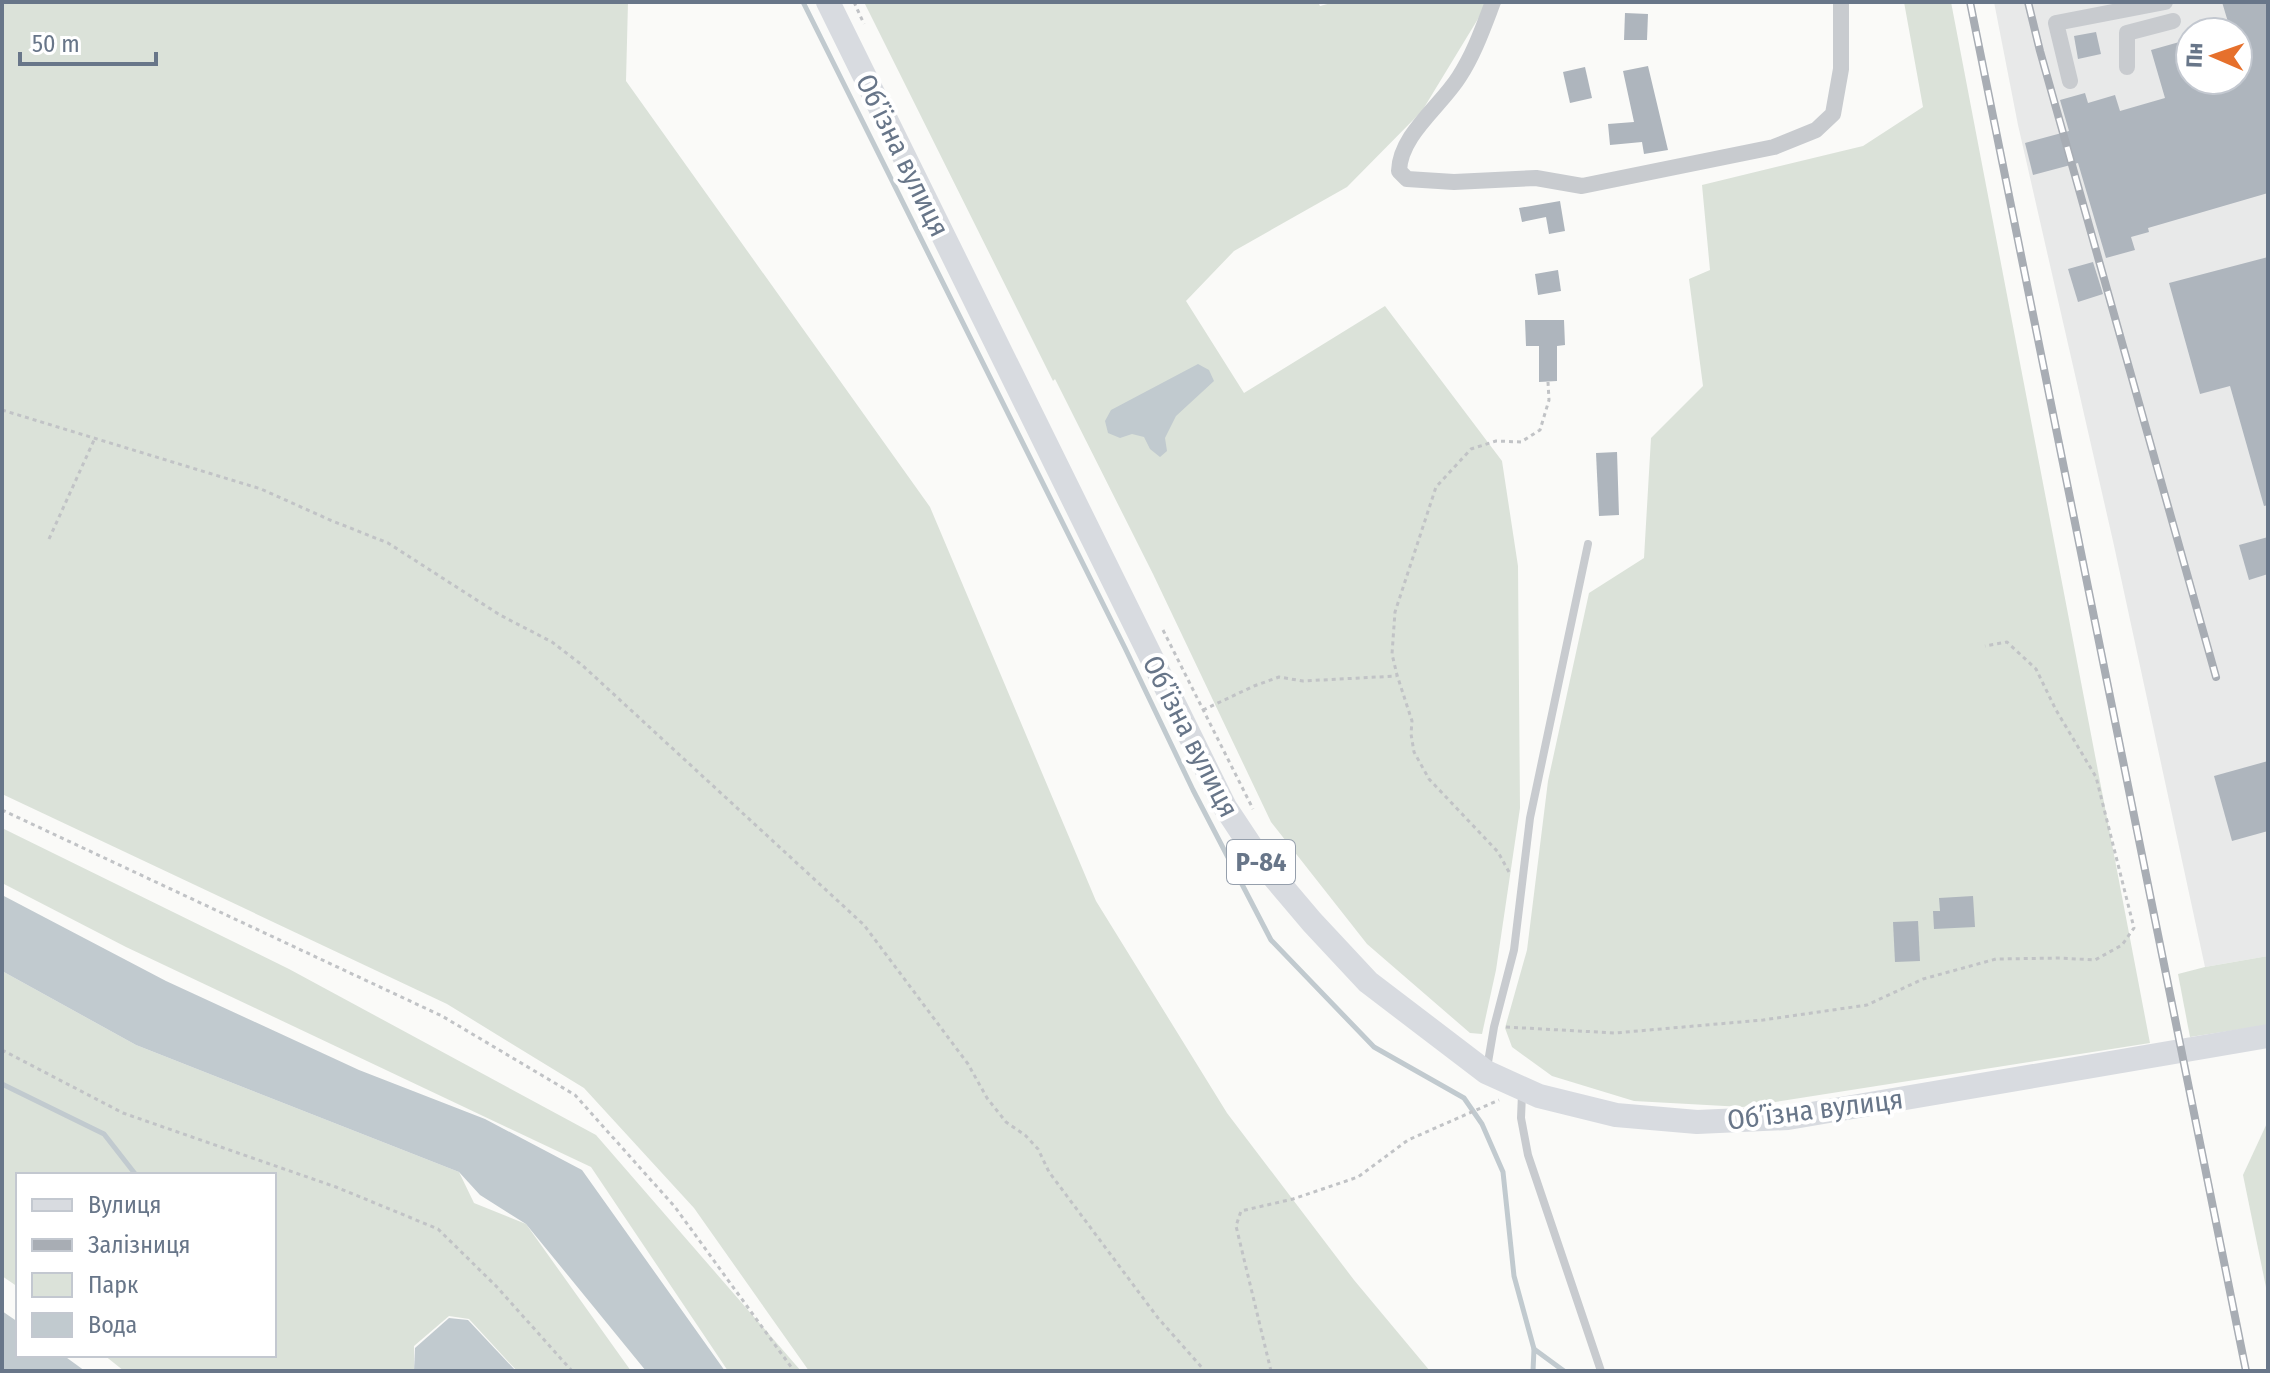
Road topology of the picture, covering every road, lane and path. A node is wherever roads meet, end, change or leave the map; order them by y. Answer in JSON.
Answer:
{"nodes":[{"id":1,"x":828,"y":2,"type":"edge"},
{"id":2,"x":854,"y":2,"type":"edge"},
{"id":3,"x":1493,"y":2,"type":"edge"},
{"id":4,"x":1841,"y":2,"type":"edge"},
{"id":5,"x":2167,"y":2,"type":"edge"},
{"id":6,"x":2121,"y":10,"type":"junction"},
{"id":7,"x":867,"y":30,"type":"dead end"},
{"id":8,"x":2127,"y":33,"type":"junction"},
{"id":9,"x":2127,"y":67,"type":"dead end"},
{"id":10,"x":2070,"y":81,"type":"dead end"},
{"id":11,"x":1548,"y":382,"type":"dead end"},
{"id":12,"x":2,"y":410,"type":"edge"},
{"id":13,"x":95,"y":438,"type":"junction"},
{"id":14,"x":49,"y":539,"type":"dead end"},
{"id":15,"x":1588,"y":544,"type":"dead end"},
{"id":16,"x":1161,"y":625,"type":"dead end"},
{"id":17,"x":1985,"y":646,"type":"dead end"},
{"id":18,"x":1397,"y":675,"type":"junction"},
{"id":19,"x":1203,"y":710,"type":"junction"},
{"id":20,"x":2,"y":810,"type":"edge"},
{"id":21,"x":1255,"y":811,"type":"dead end"},
{"id":22,"x":1521,"y":892,"type":"junction"},
{"id":23,"x":1494,"y":1027,"type":"junction"},
{"id":24,"x":2268,"y":1036,"type":"edge"},
{"id":25,"x":2,"y":1050,"type":"edge"},
{"id":26,"x":1486,"y":1072,"type":"junction"},
{"id":27,"x":1523,"y":1089,"type":"junction"},
{"id":28,"x":1481,"y":1108,"type":"dead end"},
{"id":29,"x":572,"y":1371,"type":"edge"},
{"id":30,"x":794,"y":1371,"type":"edge"},
{"id":31,"x":1205,"y":1371,"type":"edge"},
{"id":32,"x":1271,"y":1371,"type":"edge"},
{"id":33,"x":1601,"y":1371,"type":"edge"}],
"edges":[{"from":1,"to":26,"type":"main road","name":"Обʼїзна вулиця","number":"Р-84"},
{"from":2,"to":7,"type":"path"},
{"from":3,"to":4,"type":"street"},
{"from":5,"to":6,"type":"street"},
{"from":5,"to":8,"type":"street"},
{"from":6,"to":8,"type":"street"},
{"from":6,"to":10,"type":"street"},
{"from":8,"to":9,"type":"street"},
{"from":11,"to":18,"type":"path"},
{"from":12,"to":13,"type":"path"},
{"from":13,"to":14,"type":"path"},
{"from":13,"to":31,"type":"path"},
{"from":15,"to":22,"type":"lane"},
{"from":16,"to":19,"type":"path"},
{"from":17,"to":23,"type":"path"},
{"from":18,"to":19,"type":"path"},
{"from":18,"to":22,"type":"path"},
{"from":19,"to":21,"type":"path"},
{"from":20,"to":30,"type":"path"},
{"from":22,"to":23,"type":"lane"},
{"from":23,"to":26,"type":"lane"},
{"from":24,"to":27,"type":"main road","name":"Обʼїзна вулиця","number":"Р-84"},
{"from":25,"to":29,"type":"path"},
{"from":26,"to":27,"type":"main road","name":"Обʼїзна вулиця","number":"Р-84"},
{"from":27,"to":33,"type":"lane"},
{"from":28,"to":32,"type":"path"}]}
